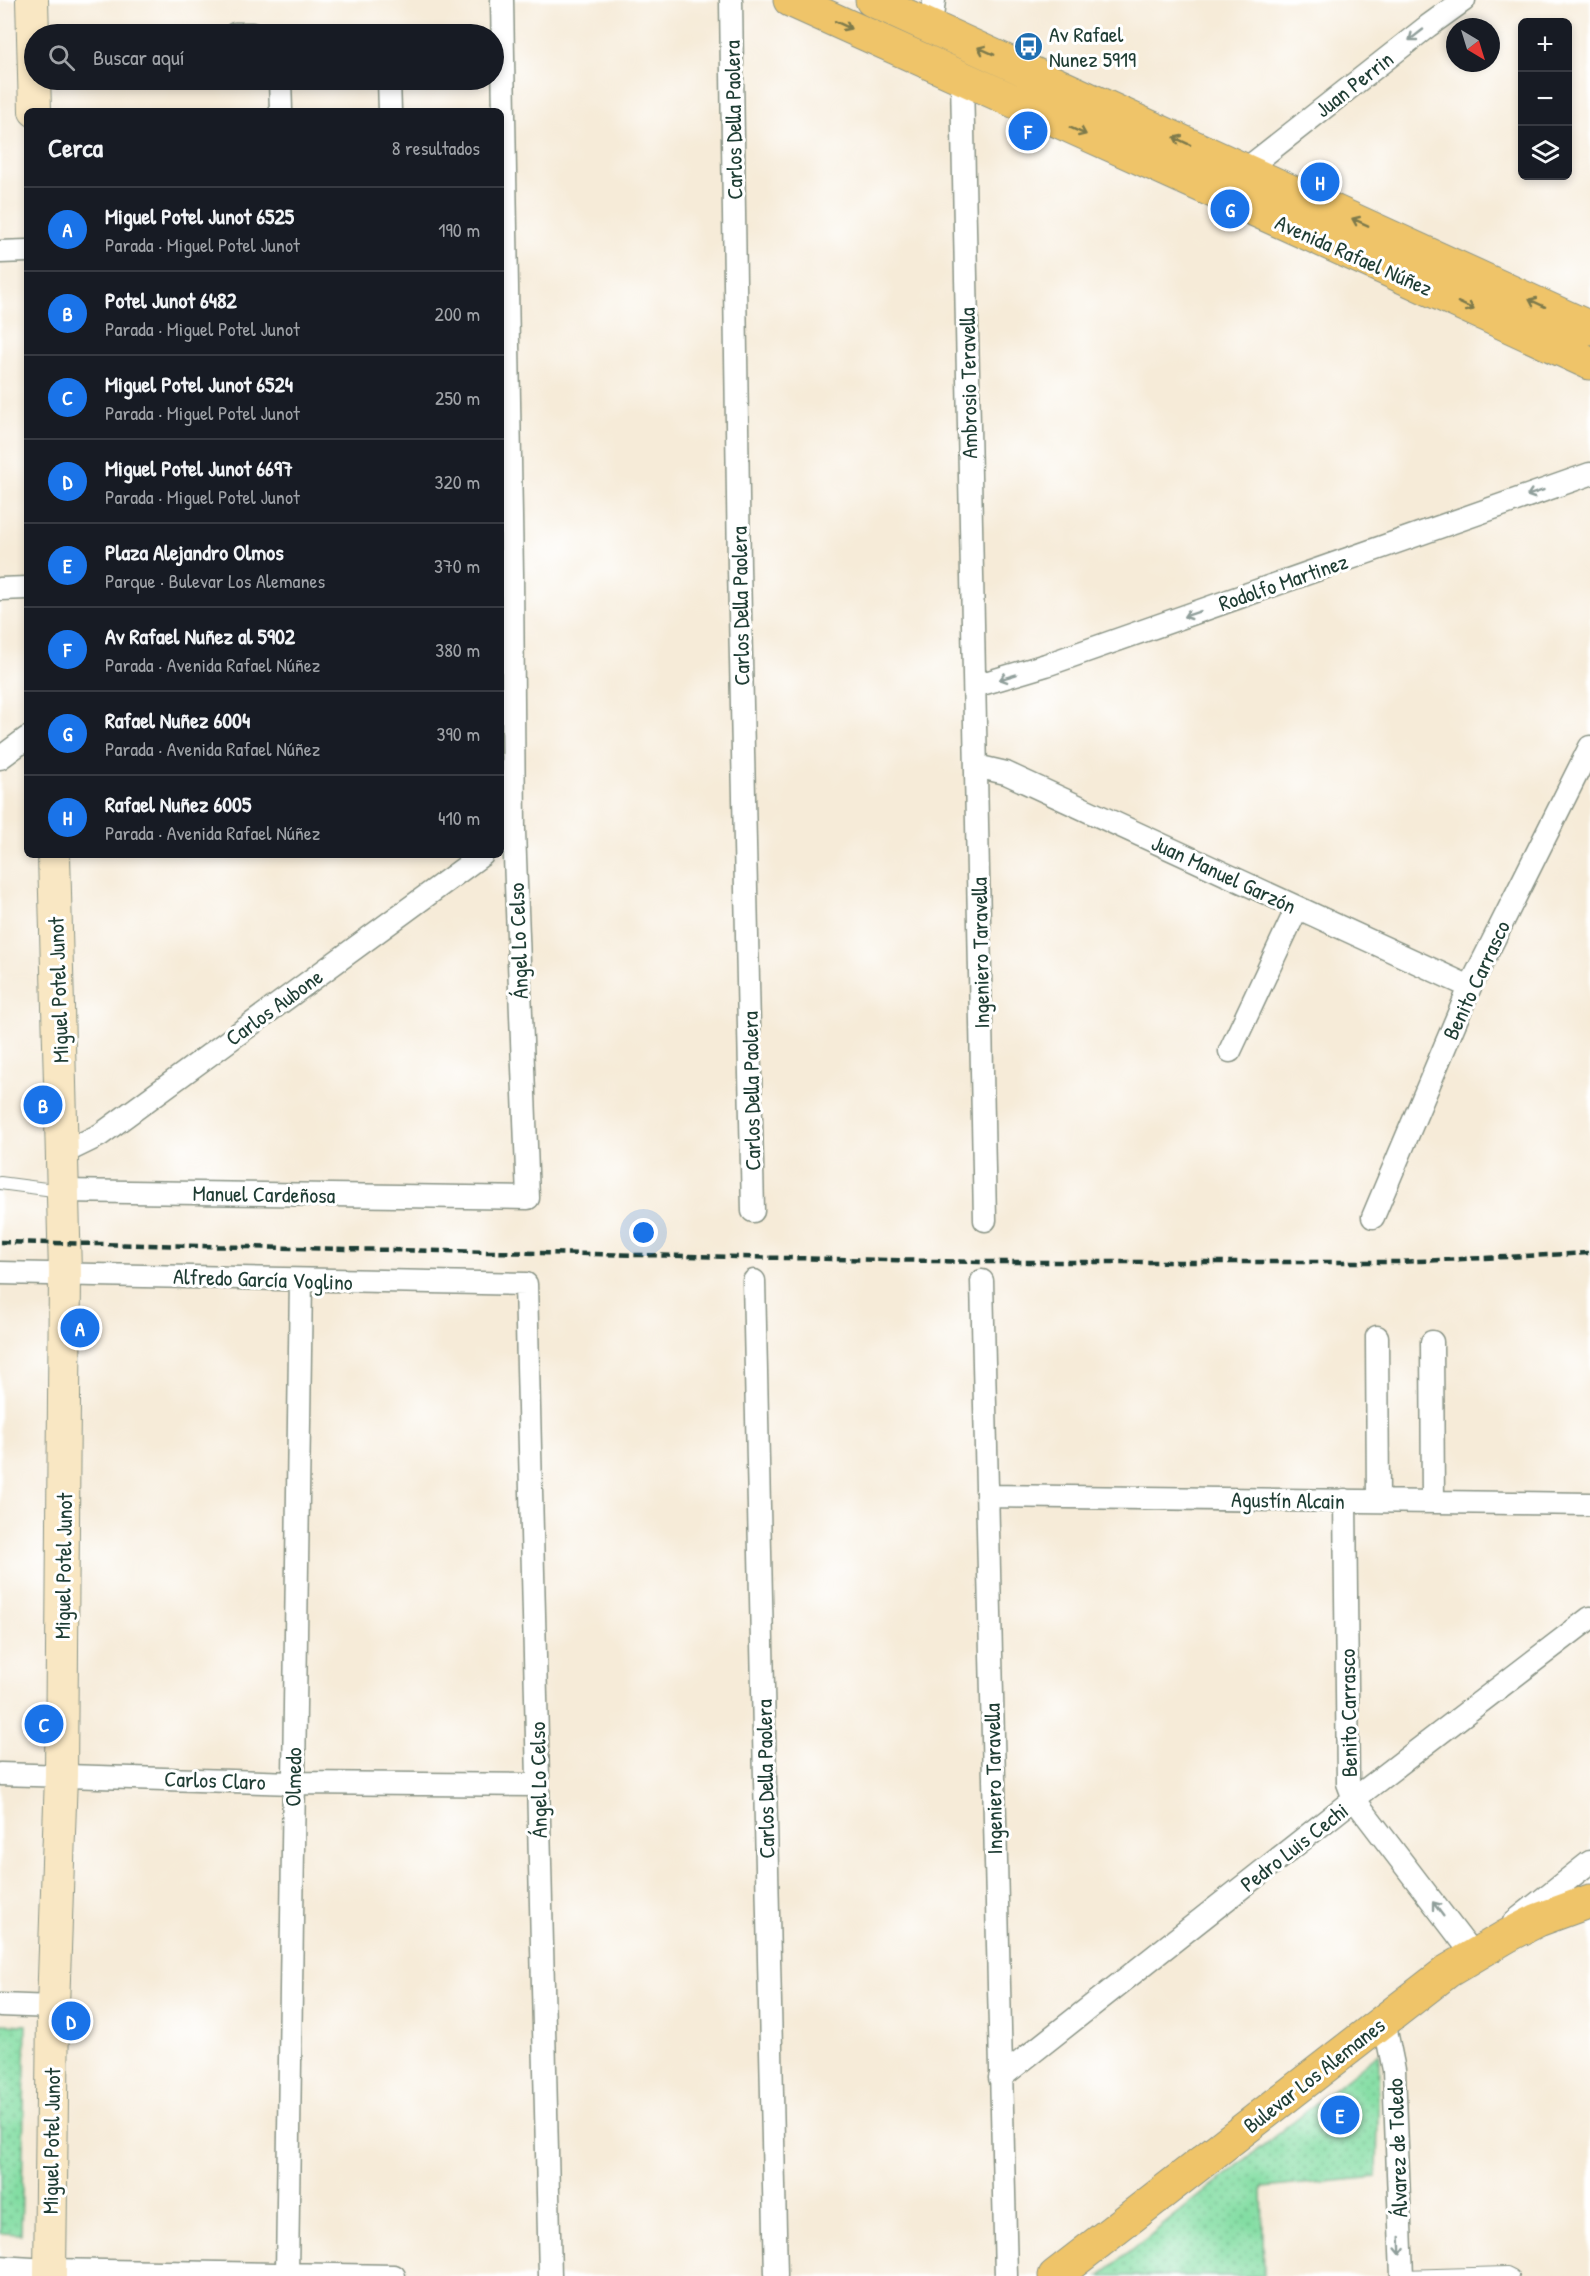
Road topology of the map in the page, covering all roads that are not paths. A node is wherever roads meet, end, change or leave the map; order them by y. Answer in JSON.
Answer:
{"nodes":[{"id":1,"x":32,"y":0,"type":"edge"},
{"id":2,"x":502,"y":0,"type":"edge"},
{"id":3,"x":732,"y":0,"type":"edge"},
{"id":4,"x":790,"y":0,"type":"edge"},
{"id":5,"x":872,"y":0,"type":"edge"},
{"id":6,"x":1464,"y":0,"type":"edge"},
{"id":7,"x":933,"y":14,"type":"edge"},
{"id":8,"x":33,"y":24,"type":"edge"},
{"id":9,"x":502,"y":24,"type":"edge"},
{"id":10,"x":962,"y":79,"type":"junction"},
{"id":11,"x":35,"y":90,"type":"edge"},
{"id":12,"x":280,"y":90,"type":"edge"},
{"id":13,"x":389,"y":90,"type":"edge"},
{"id":14,"x":502,"y":90,"type":"edge"},
{"id":15,"x":35,"y":108,"type":"edge"},
{"id":16,"x":281,"y":108,"type":"edge"},
{"id":17,"x":390,"y":108,"type":"edge"},
{"id":18,"x":502,"y":108,"type":"edge"},
{"id":19,"x":1245,"y":170,"type":"junction"},
{"id":20,"x":24,"y":251,"type":"edge"},
{"id":21,"x":0,"y":252,"type":"edge"},
{"id":22,"x":1590,"y":328,"type":"edge"},
{"id":23,"x":504,"y":349,"type":"edge"},
{"id":24,"x":1590,"y":363,"type":"edge"},
{"id":25,"x":1590,"y":474,"type":"edge"},
{"id":26,"x":506,"y":574,"type":"edge"},
{"id":27,"x":24,"y":588,"type":"edge"},
{"id":28,"x":0,"y":589,"type":"edge"},
{"id":29,"x":975,"y":686,"type":"junction"},
{"id":30,"x":24,"y":740,"type":"edge"},
{"id":31,"x":0,"y":758,"type":"edge"},
{"id":32,"x":1588,"y":758,"type":"edge"},
{"id":33,"x":976,"y":766,"type":"junction"},
{"id":34,"x":507,"y":836,"type":"edge"},
{"id":35,"x":54,"y":858,"type":"edge"},
{"id":36,"x":478,"y":858,"type":"edge"},
{"id":37,"x":1297,"y":908,"type":"junction"},
{"id":38,"x":1470,"y":987,"type":"junction"},
{"id":39,"x":1230,"y":1051,"type":"dead end"},
{"id":40,"x":63,"y":1153,"type":"junction"},
{"id":41,"x":0,"y":1183,"type":"edge"},
{"id":42,"x":63,"y":1191,"type":"junction"},
{"id":43,"x":528,"y":1198,"type":"joint"},
{"id":44,"x":753,"y":1211,"type":"dead end"},
{"id":45,"x":1373,"y":1217,"type":"dead end"},
{"id":46,"x":985,"y":1220,"type":"dead end"},
{"id":47,"x":0,"y":1273,"type":"edge"},
{"id":48,"x":65,"y":1273,"type":"junction"},
{"id":49,"x":301,"y":1280,"type":"junction"},
{"id":50,"x":754,"y":1281,"type":"dead end"},
{"id":51,"x":981,"y":1281,"type":"dead end"},
{"id":52,"x":526,"y":1284,"type":"joint"},
{"id":53,"x":1377,"y":1337,"type":"dead end"},
{"id":54,"x":1432,"y":1342,"type":"dead end"},
{"id":55,"x":987,"y":1496,"type":"junction"},
{"id":56,"x":1345,"y":1500,"type":"junction"},
{"id":57,"x":1378,"y":1501,"type":"junction"},
{"id":58,"x":1433,"y":1502,"type":"junction"},
{"id":59,"x":1590,"y":1504,"type":"edge"},
{"id":60,"x":1590,"y":1618,"type":"edge"},
{"id":61,"x":0,"y":1774,"type":"edge"},
{"id":62,"x":61,"y":1775,"type":"junction"},
{"id":63,"x":293,"y":1783,"type":"junction"},
{"id":64,"x":538,"y":1785,"type":"junction"},
{"id":65,"x":1354,"y":1799,"type":"junction"},
{"id":66,"x":1590,"y":1862,"type":"edge"},
{"id":67,"x":1590,"y":1901,"type":"edge"},
{"id":68,"x":1474,"y":1956,"type":"junction"},
{"id":69,"x":0,"y":2005,"type":"edge"},
{"id":70,"x":53,"y":2007,"type":"junction"},
{"id":71,"x":1384,"y":2021,"type":"junction"},
{"id":72,"x":1000,"y":2078,"type":"junction"},
{"id":73,"x":0,"y":2267,"type":"edge"},
{"id":74,"x":49,"y":2273,"type":"edge"},
{"id":75,"x":287,"y":2274,"type":"junction"},
{"id":76,"x":394,"y":2276,"type":"edge"},
{"id":77,"x":550,"y":2276,"type":"edge"},
{"id":78,"x":776,"y":2276,"type":"edge"},
{"id":79,"x":1006,"y":2276,"type":"edge"},
{"id":80,"x":1055,"y":2276,"type":"edge"},
{"id":81,"x":1402,"y":2276,"type":"edge"},
{"id":82,"x":1513,"y":2276,"type":"edge"}],
"edges":[{"from":1,"to":8,"type":"main road"},
{"from":2,"to":9,"type":"street","name":"Ángel Lo Celso"},
{"from":3,"to":44,"type":"street","name":"Carlos Della Paolera"},
{"from":4,"to":10,"type":"main road","name":"Avenida Rafael Núñez","one_way":true},
{"from":5,"to":7,"type":"main road","name":"Avenida Rafael Núñez"},
{"from":6,"to":19,"type":"street","name":"Juan Perrin","one_way":true},
{"from":19,"to":7,"type":"main road","name":"Avenida Rafael Núñez","one_way":true},
{"from":10,"to":24,"type":"main road","name":"Avenida Rafael Núñez","one_way":true},
{"from":10,"to":29,"type":"street","name":"Ambrosio Teravella"},
{"from":11,"to":15,"type":"main road"},
{"from":12,"to":16,"type":"street"},
{"from":13,"to":17,"type":"street"},
{"from":14,"to":18,"type":"street","name":"Ángel Lo Celso"},
{"from":22,"to":19,"type":"main road","name":"Avenida Rafael Núñez","one_way":true},
{"from":20,"to":21,"type":"street"},
{"from":23,"to":26,"type":"street","name":"Ángel Lo Celso"},
{"from":25,"to":29,"type":"street","name":"Rodolfo Martinez","one_way":true},
{"from":26,"to":34,"type":"street","name":"Ángel Lo Celso"},
{"from":27,"to":28,"type":"street"},
{"from":29,"to":33,"type":"street","name":"Ingeniero Taravella"},
{"from":30,"to":31,"type":"street"},
{"from":32,"to":38,"type":"street","name":"Benito Carrasco"},
{"from":33,"to":37,"type":"street","name":"Juan Manuel Garzón"},
{"from":33,"to":46,"type":"street","name":"Ingeniero Taravella"},
{"from":34,"to":43,"type":"street","name":"Ángel Lo Celso"},
{"from":35,"to":40,"type":"main road","name":"Miguel Potel Junot"},
{"from":36,"to":40,"type":"street","name":"Carlos Aubone"},
{"from":37,"to":38,"type":"street","name":"Juan Manuel Garzón"},
{"from":37,"to":39,"type":"street"},
{"from":38,"to":45,"type":"street","name":"Benito Carrasco"},
{"from":40,"to":42,"type":"main road","name":"Miguel Potel Junot"},
{"from":41,"to":42,"type":"lane","name":"Manuel Cardeñosa"},
{"from":42,"to":43,"type":"street","name":"Manuel Cardeñosa"},
{"from":42,"to":48,"type":"main road","name":"Miguel Potel Junot"},
{"from":47,"to":48,"type":"street","name":"Alfredo García Voglino"},
{"from":48,"to":49,"type":"street","name":"Alfredo García Voglino"},
{"from":48,"to":62,"type":"main road","name":"Miguel Potel Junot"},
{"from":49,"to":52,"type":"street","name":"Alfredo García Voglino"},
{"from":49,"to":63,"type":"street","name":"Olmedo"},
{"from":50,"to":78,"type":"street","name":"Carlos Della Paolera"},
{"from":51,"to":55,"type":"street","name":"Ingeniero Taravella"},
{"from":52,"to":64,"type":"street","name":"Ángel Lo Celso"},
{"from":53,"to":57,"type":"street"},
{"from":54,"to":58,"type":"street"},
{"from":55,"to":56,"type":"street","name":"Agustín Alcain"},
{"from":55,"to":72,"type":"street","name":"Ingeniero Taravella"},
{"from":56,"to":57,"type":"street","name":"Agustín Alcain"},
{"from":56,"to":65,"type":"street","name":"Benito Carrasco"},
{"from":57,"to":58,"type":"street","name":"Agustín Alcain"},
{"from":58,"to":59,"type":"street","name":"Agustín Alcain"},
{"from":60,"to":65,"type":"street","name":"Pedro Luis Cechi"},
{"from":61,"to":62,"type":"street","name":"Carlos Claro"},
{"from":62,"to":63,"type":"street","name":"Carlos Claro"},
{"from":62,"to":70,"type":"main road","name":"Miguel Potel Junot"},
{"from":63,"to":64,"type":"street","name":"Carlos Claro"},
{"from":63,"to":75,"type":"street","name":"Olmedo"},
{"from":64,"to":77,"type":"street","name":"Ángel Lo Celso"},
{"from":68,"to":65,"type":"street","name":"Benito Carrasco","one_way":true},
{"from":65,"to":72,"type":"street","name":"Pedro Luis Cechi"},
{"from":66,"to":68,"type":"street"},
{"from":67,"to":68,"type":"main road","name":"Bulevar Los Alemanes"},
{"from":68,"to":71,"type":"main road","name":"Bulevar Los Alemanes"},
{"from":69,"to":70,"type":"street"},
{"from":70,"to":74,"type":"main road","name":"Miguel Potel Junot"},
{"from":71,"to":80,"type":"main road","name":"Bulevar Los Alemanes"},
{"from":71,"to":81,"type":"street","name":"Álvarez de Toledo","one_way":true},
{"from":72,"to":79,"type":"street","name":"Ingeniero Taravella"},
{"from":73,"to":74,"type":"street"},
{"from":74,"to":75,"type":"street"},
{"from":75,"to":76,"type":"street"},
{"from":81,"to":82,"type":"lane"}]}
